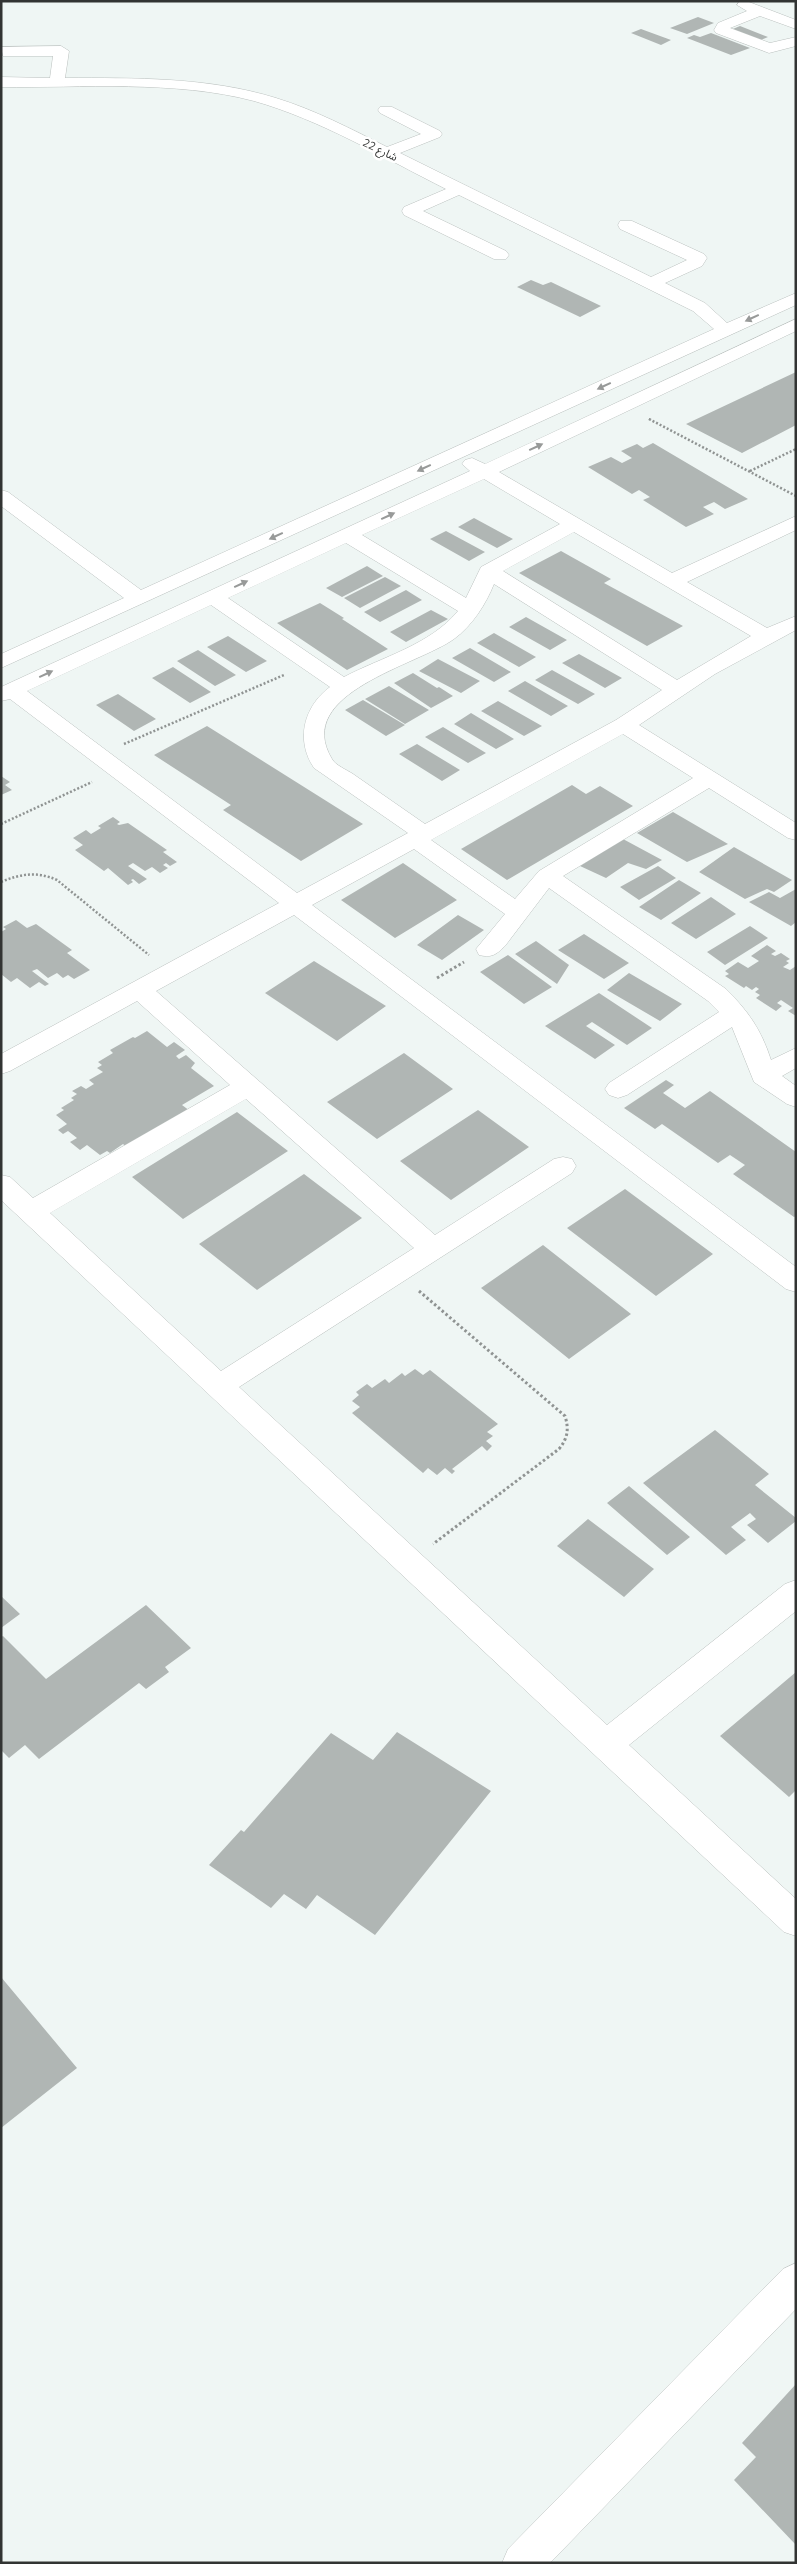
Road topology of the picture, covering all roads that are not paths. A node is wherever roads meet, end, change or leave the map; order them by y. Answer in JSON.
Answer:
{"nodes":[{"id":1,"x":774,"y":1,"type":"edge"},
{"id":2,"x":749,"y":5,"type":"edge"},
{"id":3,"x":796,"y":10,"type":"edge"},
{"id":4,"x":796,"y":26,"type":"edge"},
{"id":5,"x":796,"y":41,"type":"edge"},
{"id":6,"x":3,"y":51,"type":"dead end"},
{"id":7,"x":1,"y":82,"type":"edge"},
{"id":8,"x":57,"y":83,"type":"junction"},
{"id":9,"x":386,"y":110,"type":"dead end"},
{"id":10,"x":386,"y":152,"type":"junction"},
{"id":11,"x":459,"y":189,"type":"junction"},
{"id":12,"x":626,"y":225,"type":"dead end"},
{"id":13,"x":500,"y":255,"type":"dead end"},
{"id":14,"x":651,"y":283,"type":"junction"},
{"id":15,"x":796,"y":298,"type":"edge"},
{"id":16,"x":792,"y":330,"type":"edge"},
{"id":17,"x":725,"y":331,"type":"junction"},
{"id":18,"x":456,"y":454,"type":"junction"},
{"id":19,"x":485,"y":472,"type":"junction"},
{"id":20,"x":1,"y":496,"type":"edge"},
{"id":21,"x":796,"y":522,"type":"edge"},
{"id":22,"x":575,"y":524,"type":"junction"},
{"id":23,"x":348,"y":535,"type":"junction"},
{"id":24,"x":488,"y":571,"type":"junction"},
{"id":25,"x":672,"y":581,"type":"junction"},
{"id":26,"x":213,"y":597,"type":"junction"},
{"id":27,"x":139,"y":599,"type":"junction"},
{"id":28,"x":470,"y":610,"type":"junction"},
{"id":29,"x":796,"y":622,"type":"edge"},
{"id":30,"x":765,"y":636,"type":"junction"},
{"id":31,"x":1,"y":662,"type":"edge"},
{"id":32,"x":344,"y":687,"type":"junction"},
{"id":33,"x":676,"y":689,"type":"junction"},
{"id":34,"x":7,"y":692,"type":"edge"},
{"id":35,"x":624,"y":725,"type":"junction"},
{"id":36,"x":709,"y":778,"type":"junction"},
{"id":37,"x":796,"y":833,"type":"edge"},
{"id":38,"x":419,"y":837,"type":"junction"},
{"id":39,"x":547,"y":876,"type":"junction"},
{"id":40,"x":296,"y":904,"type":"junction"},
{"id":41,"x":517,"y":911,"type":"junction"},
{"id":42,"x":488,"y":949,"type":"road end"},
{"id":43,"x":139,"y":990,"type":"junction"},
{"id":44,"x":736,"y":1013,"type":"junction"},
{"id":45,"x":796,"y":1057,"type":"edge"},
{"id":46,"x":1,"y":1065,"type":"edge"},
{"id":47,"x":763,"y":1076,"type":"junction"},
{"id":48,"x":248,"y":1086,"type":"junction"},
{"id":49,"x":618,"y":1090,"type":"dead end"},
{"id":50,"x":796,"y":1098,"type":"edge"},
{"id":51,"x":563,"y":1166,"type":"dead end"},
{"id":52,"x":1,"y":1184,"type":"edge"},
{"id":53,"x":31,"y":1212,"type":"junction"},
{"id":54,"x":433,"y":1248,"type":"junction"},
{"id":55,"x":796,"y":1282,"type":"edge"},
{"id":56,"x":219,"y":1386,"type":"junction"},
{"id":57,"x":796,"y":1593,"type":"edge"},
{"id":58,"x":605,"y":1745,"type":"junction"},
{"id":59,"x":796,"y":1922,"type":"edge"},
{"id":60,"x":796,"y":2282,"type":"edge"},
{"id":61,"x":522,"y":2563,"type":"edge"}],
"edges":[{"from":1,"to":3,"type":"street"},
{"from":2,"to":4,"type":"street"},
{"from":2,"to":5,"type":"street"},
{"from":6,"to":8,"type":"street"},
{"from":7,"to":8,"type":"street","name":"شارع 22"},
{"from":8,"to":10,"type":"street","name":"شارع 22"},
{"from":9,"to":10,"type":"street"},
{"from":10,"to":11,"type":"street","name":"شارع 22"},
{"from":11,"to":13,"type":"street"},
{"from":11,"to":14,"type":"street","name":"شارع 22"},
{"from":12,"to":14,"type":"street"},
{"from":14,"to":17,"type":"street","name":"شارع 22"},
{"from":15,"to":17,"type":"street","one_way":true},
{"from":19,"to":16,"type":"street","one_way":true},
{"from":17,"to":18,"type":"street","one_way":true},
{"from":18,"to":19,"type":"street"},
{"from":18,"to":27,"type":"street","one_way":true},
{"from":19,"to":22,"type":"street"},
{"from":23,"to":19,"type":"street","one_way":true},
{"from":20,"to":27,"type":"street"},
{"from":21,"to":25,"type":"street"},
{"from":22,"to":24,"type":"street"},
{"from":22,"to":25,"type":"street"},
{"from":26,"to":23,"type":"street","one_way":true},
{"from":23,"to":28,"type":"street"},
{"from":24,"to":28,"type":"street"},
{"from":24,"to":33,"type":"street"},
{"from":25,"to":30,"type":"street"},
{"from":26,"to":32,"type":"street"},
{"from":34,"to":26,"type":"street","one_way":true},
{"from":27,"to":31,"type":"street"},
{"from":28,"to":32,"type":"street"},
{"from":29,"to":30,"type":"street"},
{"from":30,"to":33,"type":"street"},
{"from":32,"to":38,"type":"street"},
{"from":33,"to":35,"type":"street"},
{"from":34,"to":40,"type":"street"},
{"from":35,"to":36,"type":"street"},
{"from":35,"to":38,"type":"street"},
{"from":36,"to":37,"type":"street"},
{"from":36,"to":39,"type":"street"},
{"from":38,"to":40,"type":"street"},
{"from":38,"to":41,"type":"street"},
{"from":39,"to":41,"type":"street"},
{"from":39,"to":44,"type":"street"},
{"from":40,"to":43,"type":"street"},
{"from":40,"to":55,"type":"street"},
{"from":41,"to":42,"type":"street"},
{"from":43,"to":46,"type":"street"},
{"from":43,"to":48,"type":"street"},
{"from":44,"to":47,"type":"street"},
{"from":44,"to":49,"type":"street"},
{"from":45,"to":47,"type":"street"},
{"from":47,"to":50,"type":"street"},
{"from":48,"to":53,"type":"street"},
{"from":48,"to":54,"type":"street"},
{"from":51,"to":54,"type":"street"},
{"from":52,"to":53,"type":"street"},
{"from":53,"to":56,"type":"street"},
{"from":54,"to":56,"type":"street"},
{"from":56,"to":58,"type":"street"},
{"from":57,"to":58,"type":"street"},
{"from":58,"to":59,"type":"street"},
{"from":60,"to":61,"type":"street"}]}
